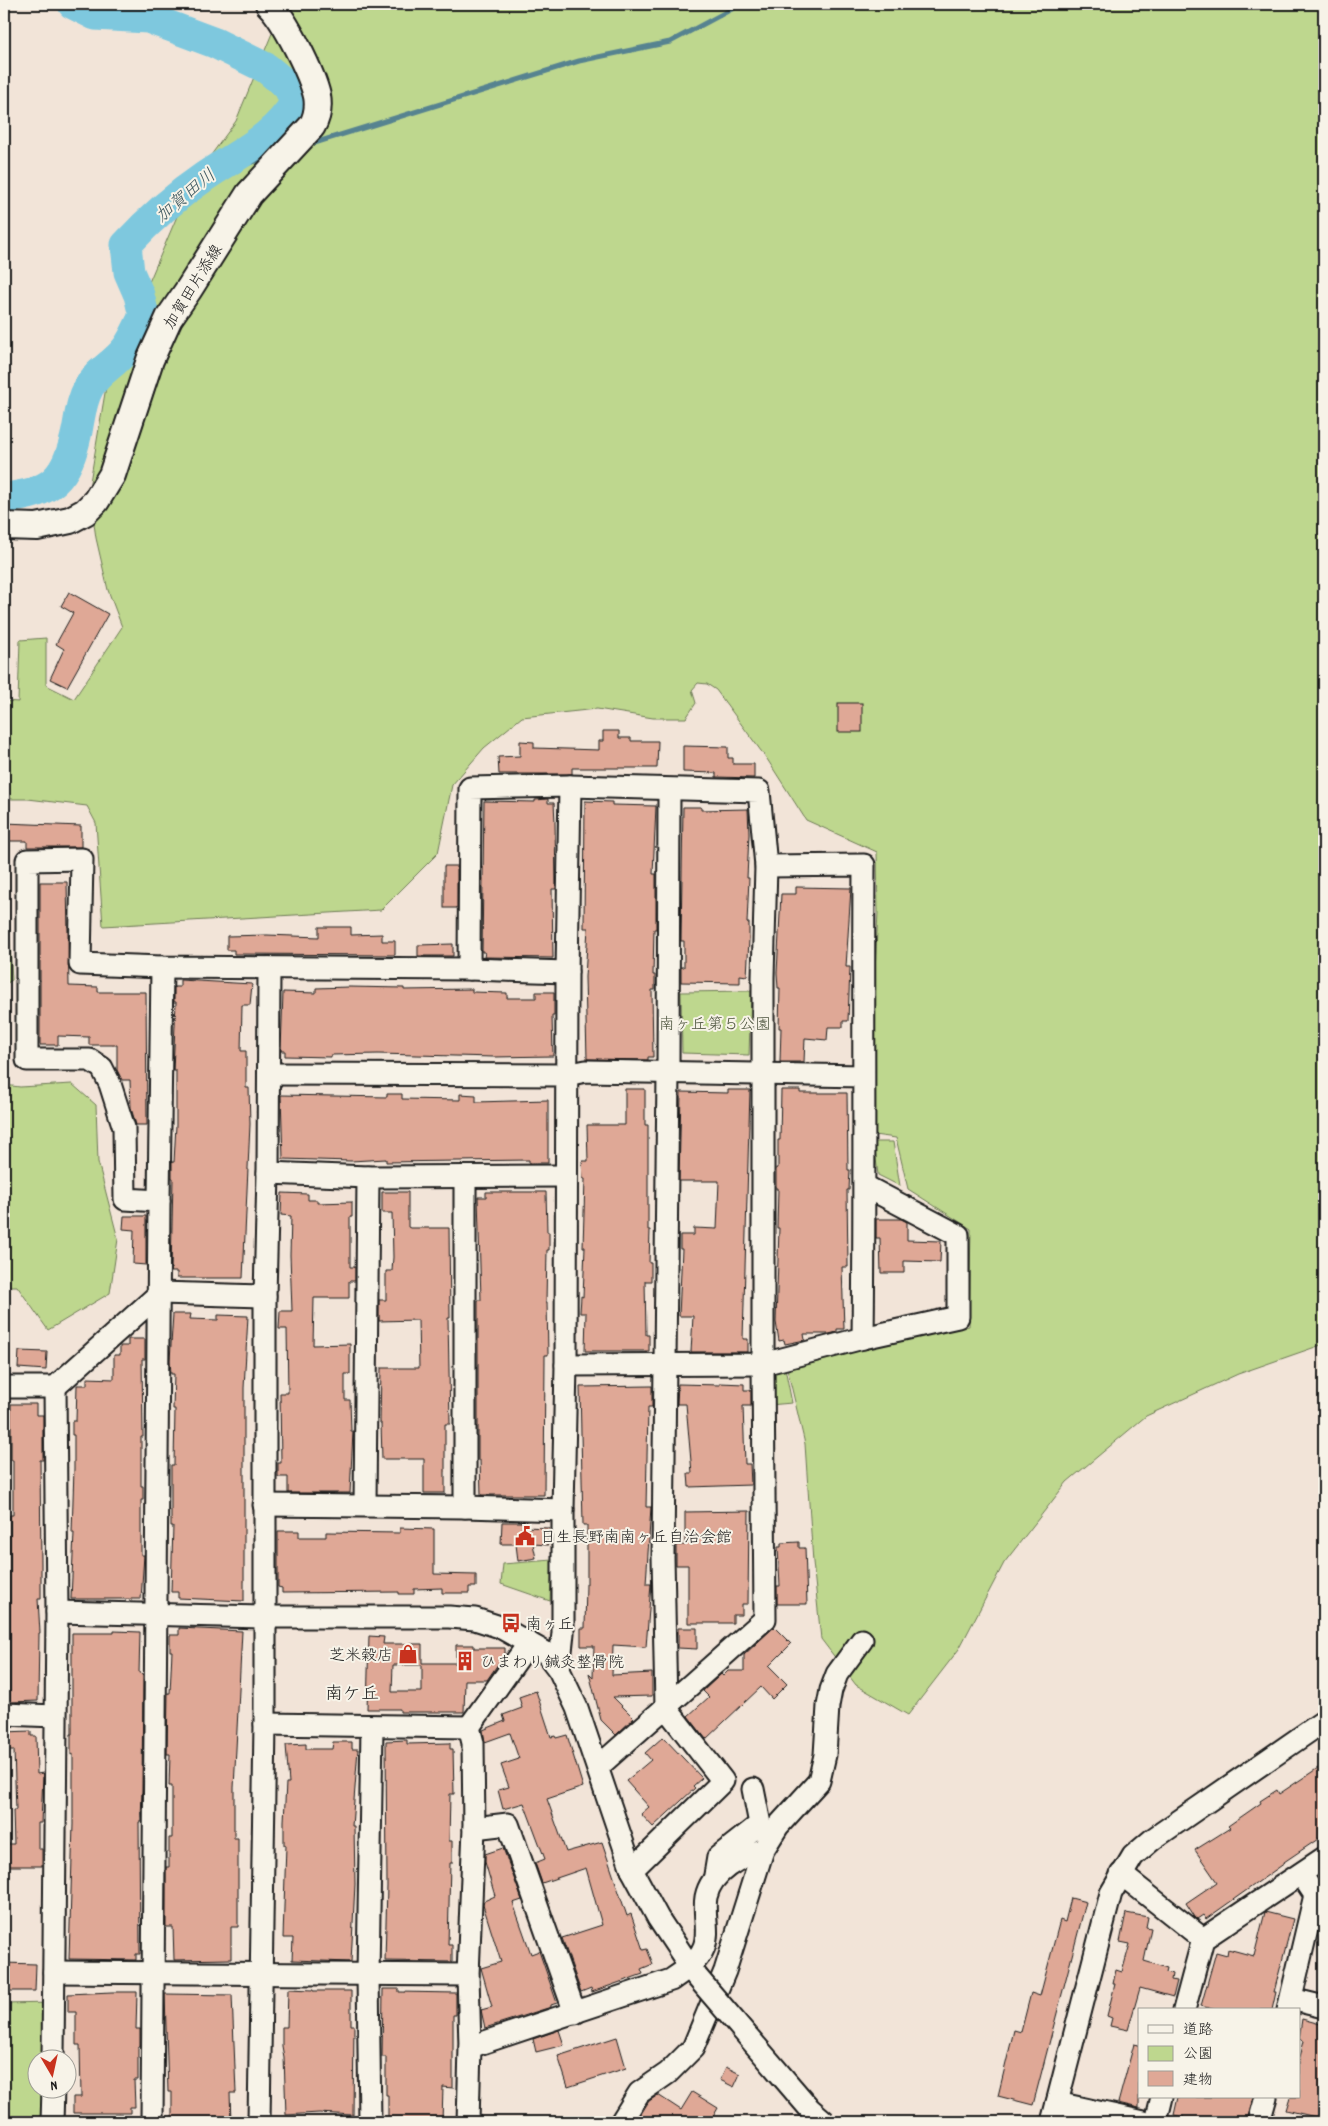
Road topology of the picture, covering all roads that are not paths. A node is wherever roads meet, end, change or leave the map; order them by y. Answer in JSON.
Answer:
{"nodes":[{"id":1,"x":269,"y":4,"type":"edge"},
{"id":2,"x":4,"y":526,"type":"edge"},
{"id":3,"x":570,"y":786,"type":"junction"},
{"id":4,"x":668,"y":790,"type":"junction"},
{"id":5,"x":766,"y":866,"type":"junction"},
{"id":6,"x":162,"y":968,"type":"junction"},
{"id":7,"x":269,"y":968,"type":"junction"},
{"id":8,"x":469,"y":969,"type":"junction"},
{"id":9,"x":566,"y":972,"type":"junction"},
{"id":10,"x":668,"y":1072,"type":"junction"},
{"id":11,"x":269,"y":1074,"type":"junction"},
{"id":12,"x":764,"y":1074,"type":"junction"},
{"id":13,"x":566,"y":1075,"type":"junction"},
{"id":14,"x":863,"y":1076,"type":"junction"},
{"id":15,"x":268,"y":1173,"type":"junction"},
{"id":16,"x":566,"y":1176,"type":"junction"},
{"id":17,"x":368,"y":1177,"type":"junction"},
{"id":18,"x":465,"y":1177,"type":"junction"},
{"id":19,"x":865,"y":1186,"type":"junction"},
{"id":20,"x":159,"y":1201,"type":"junction"},
{"id":21,"x":160,"y":1293,"type":"junction"},
{"id":22,"x":265,"y":1296,"type":"junction"},
{"id":23,"x":863,"y":1338,"type":"junction"},
{"id":24,"x":665,"y":1364,"type":"junction"},
{"id":25,"x":763,"y":1364,"type":"junction"},
{"id":26,"x":566,"y":1365,"type":"junction"},
{"id":27,"x":4,"y":1387,"type":"edge"},
{"id":28,"x":55,"y":1387,"type":"junction"},
{"id":29,"x":264,"y":1506,"type":"junction"},
{"id":30,"x":364,"y":1506,"type":"junction"},
{"id":31,"x":465,"y":1507,"type":"junction"},
{"id":32,"x":563,"y":1510,"type":"junction"},
{"id":33,"x":57,"y":1612,"type":"junction"},
{"id":34,"x":156,"y":1614,"type":"junction"},
{"id":35,"x":265,"y":1617,"type":"junction"},
{"id":36,"x":862,"y":1640,"type":"dead end"},
{"id":37,"x":530,"y":1643,"type":"junction"},
{"id":38,"x":559,"y":1670,"type":"junction"},
{"id":39,"x":666,"y":1708,"type":"junction"},
{"id":40,"x":4,"y":1714,"type":"edge"},
{"id":41,"x":56,"y":1716,"type":"junction"},
{"id":42,"x":1324,"y":1721,"type":"edge"},
{"id":43,"x":265,"y":1724,"type":"junction"},
{"id":44,"x":372,"y":1727,"type":"junction"},
{"id":45,"x":469,"y":1727,"type":"junction"},
{"id":46,"x":598,"y":1767,"type":"junction"},
{"id":47,"x":753,"y":1789,"type":"dead end"},
{"id":48,"x":474,"y":1828,"type":"junction"},
{"id":49,"x":763,"y":1850,"type":"junction"},
{"id":50,"x":1324,"y":1858,"type":"edge"},
{"id":51,"x":632,"y":1870,"type":"junction"},
{"id":52,"x":1121,"y":1874,"type":"junction"},
{"id":53,"x":1301,"y":1874,"type":"junction"},
{"id":54,"x":714,"y":1880,"type":"junction"},
{"id":55,"x":1203,"y":1939,"type":"junction"},
{"id":56,"x":54,"y":1972,"type":"junction"},
{"id":57,"x":694,"y":1972,"type":"junction"},
{"id":58,"x":154,"y":1974,"type":"junction"},
{"id":59,"x":260,"y":1974,"type":"junction"},
{"id":60,"x":368,"y":1975,"type":"junction"},
{"id":61,"x":468,"y":1975,"type":"junction"},
{"id":62,"x":1290,"y":2004,"type":"edge"},
{"id":63,"x":1324,"y":2007,"type":"edge"},
{"id":64,"x":1185,"y":2008,"type":"edge"},
{"id":65,"x":575,"y":2012,"type":"junction"},
{"id":66,"x":470,"y":2047,"type":"junction"},
{"id":67,"x":53,"y":2048,"type":"edge"},
{"id":68,"x":53,"y":2098,"type":"edge"},
{"id":69,"x":1162,"y":2098,"type":"edge"},
{"id":70,"x":1266,"y":2098,"type":"edge"},
{"id":71,"x":1054,"y":2113,"type":"edge"},
{"id":72,"x":52,"y":2122,"type":"edge"},
{"id":73,"x":152,"y":2122,"type":"edge"},
{"id":74,"x":258,"y":2122,"type":"edge"},
{"id":75,"x":370,"y":2122,"type":"edge"},
{"id":76,"x":468,"y":2122,"type":"edge"},
{"id":77,"x":621,"y":2122,"type":"edge"},
{"id":78,"x":825,"y":2122,"type":"edge"},
{"id":79,"x":1144,"y":2122,"type":"edge"},
{"id":80,"x":1156,"y":2122,"type":"edge"},
{"id":81,"x":1260,"y":2122,"type":"edge"}],
"edges":[{"from":1,"to":2,"type":"main road","name":"加賀田片添線"},
{"from":3,"to":4,"type":"street"},
{"from":3,"to":8,"type":"street"},
{"from":3,"to":9,"type":"street"},
{"from":4,"to":5,"type":"street"},
{"from":4,"to":10,"type":"street"},
{"from":5,"to":12,"type":"street"},
{"from":5,"to":14,"type":"street"},
{"from":6,"to":7,"type":"street"},
{"from":6,"to":20,"type":"street"},
{"from":6,"to":20,"type":"street"},
{"from":7,"to":8,"type":"street"},
{"from":7,"to":11,"type":"street"},
{"from":8,"to":9,"type":"street"},
{"from":9,"to":13,"type":"street"},
{"from":10,"to":12,"type":"street"},
{"from":10,"to":13,"type":"street"},
{"from":10,"to":24,"type":"street"},
{"from":11,"to":13,"type":"street"},
{"from":11,"to":15,"type":"street"},
{"from":12,"to":14,"type":"street"},
{"from":12,"to":25,"type":"street"},
{"from":13,"to":16,"type":"street"},
{"from":14,"to":19,"type":"street"},
{"from":15,"to":17,"type":"street"},
{"from":15,"to":22,"type":"street"},
{"from":16,"to":18,"type":"street"},
{"from":16,"to":26,"type":"street"},
{"from":17,"to":18,"type":"street"},
{"from":17,"to":30,"type":"street"},
{"from":18,"to":31,"type":"street"},
{"from":19,"to":23,"type":"street"},
{"from":19,"to":23,"type":"street"},
{"from":20,"to":21,"type":"street"},
{"from":21,"to":22,"type":"street"},
{"from":21,"to":28,"type":"street"},
{"from":21,"to":34,"type":"street"},
{"from":22,"to":29,"type":"street"},
{"from":23,"to":25,"type":"street"},
{"from":24,"to":25,"type":"street"},
{"from":24,"to":26,"type":"street"},
{"from":24,"to":39,"type":"street"},
{"from":25,"to":39,"type":"street"},
{"from":26,"to":32,"type":"street"},
{"from":27,"to":28,"type":"street"},
{"from":28,"to":33,"type":"street"},
{"from":29,"to":30,"type":"street"},
{"from":29,"to":35,"type":"street"},
{"from":30,"to":31,"type":"street"},
{"from":31,"to":32,"type":"street"},
{"from":32,"to":38,"type":"street"},
{"from":33,"to":34,"type":"street"},
{"from":33,"to":41,"type":"street"},
{"from":34,"to":35,"type":"street"},
{"from":34,"to":58,"type":"street"},
{"from":35,"to":37,"type":"street"},
{"from":35,"to":43,"type":"street"},
{"from":36,"to":49,"type":"street"},
{"from":37,"to":38,"type":"street"},
{"from":37,"to":45,"type":"street"},
{"from":38,"to":46,"type":"street"},
{"from":39,"to":46,"type":"street"},
{"from":39,"to":51,"type":"street"},
{"from":40,"to":41,"type":"street"},
{"from":41,"to":56,"type":"street"},
{"from":42,"to":52,"type":"street"},
{"from":43,"to":44,"type":"street"},
{"from":43,"to":59,"type":"street"},
{"from":44,"to":45,"type":"street"},
{"from":44,"to":60,"type":"street"},
{"from":45,"to":48,"type":"street"},
{"from":46,"to":51,"type":"street"},
{"from":47,"to":54,"type":"street"},
{"from":48,"to":61,"type":"street"},
{"from":48,"to":65,"type":"street"},
{"from":49,"to":54,"type":"street"},
{"from":49,"to":77,"type":"street"},
{"from":50,"to":53,"type":"street"},
{"from":51,"to":57,"type":"street"},
{"from":52,"to":55,"type":"street"},
{"from":52,"to":71,"type":"street"},
{"from":53,"to":55,"type":"street"},
{"from":53,"to":62,"type":"street"},
{"from":54,"to":57,"type":"street"},
{"from":55,"to":64,"type":"street"},
{"from":56,"to":58,"type":"street"},
{"from":56,"to":67,"type":"street"},
{"from":57,"to":65,"type":"street"},
{"from":57,"to":78,"type":"street","bridge":true},
{"from":58,"to":59,"type":"street"},
{"from":58,"to":73,"type":"street"},
{"from":59,"to":60,"type":"street"},
{"from":59,"to":74,"type":"street"},
{"from":60,"to":61,"type":"street"},
{"from":60,"to":75,"type":"street"},
{"from":61,"to":66,"type":"street"},
{"from":62,"to":63,"type":"street"},
{"from":65,"to":66,"type":"street"},
{"from":66,"to":76,"type":"street"},
{"from":68,"to":72,"type":"street"},
{"from":69,"to":80,"type":"street"},
{"from":70,"to":81,"type":"street"},
{"from":71,"to":79,"type":"street"}]}
